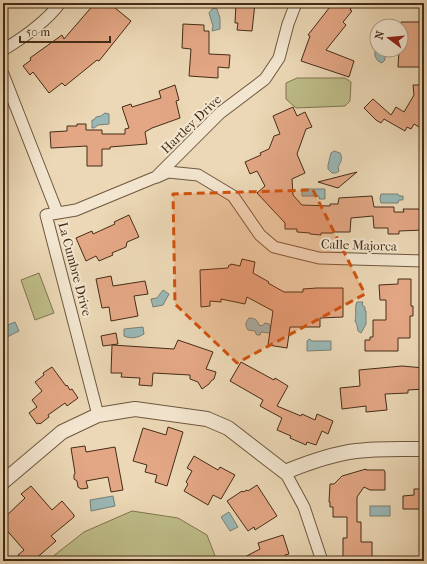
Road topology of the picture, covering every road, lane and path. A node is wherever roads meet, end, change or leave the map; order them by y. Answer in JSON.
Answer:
{"nodes":[{"id":1,"x":60,"y":3,"type":"edge"},
{"id":2,"x":296,"y":3,"type":"edge"},
{"id":3,"x":3,"y":50,"type":"edge"},
{"id":4,"x":3,"y":74,"type":"edge"},
{"id":5,"x":156,"y":177,"type":"junction"},
{"id":6,"x":57,"y":212,"type":"junction"},
{"id":7,"x":424,"y":261,"type":"edge"},
{"id":8,"x":98,"y":415,"type":"junction"},
{"id":9,"x":424,"y":449,"type":"edge"},
{"id":10,"x":284,"y":472,"type":"junction"},
{"id":11,"x":3,"y":482,"type":"edge"},
{"id":12,"x":322,"y":561,"type":"edge"}],
"edges":[{"from":1,"to":3,"type":"street"},
{"from":2,"to":5,"type":"street","name":"Hartley Drive"},
{"from":4,"to":6,"type":"street","name":"La Cumbre Drive"},
{"from":5,"to":6,"type":"street","name":"Hartley Drive"},
{"from":5,"to":7,"type":"street","name":"Calle Majorca"},
{"from":6,"to":8,"type":"street","name":"La Cumbre Drive"},
{"from":8,"to":10,"type":"street"},
{"from":8,"to":11,"type":"street"},
{"from":9,"to":10,"type":"street"},
{"from":10,"to":12,"type":"street"}]}
